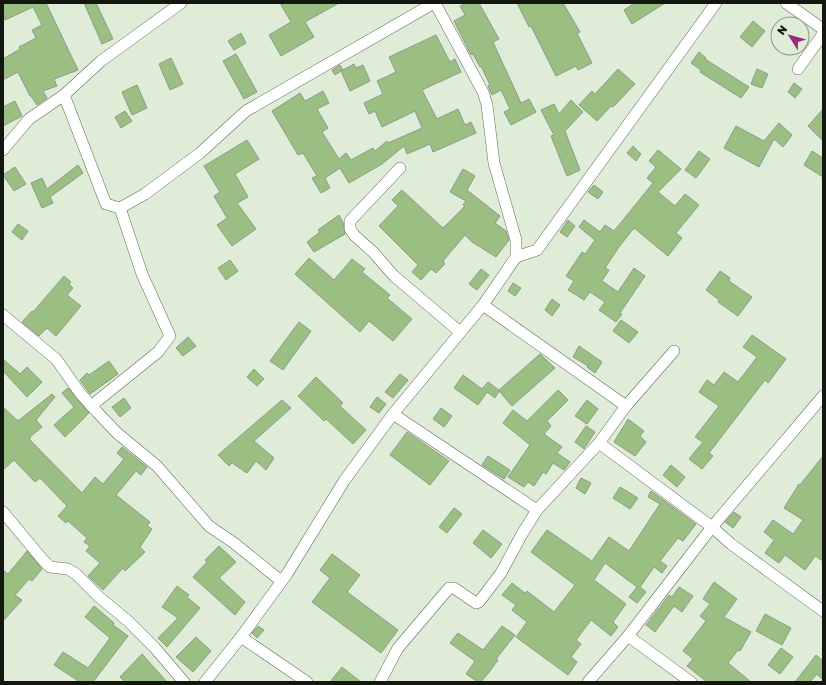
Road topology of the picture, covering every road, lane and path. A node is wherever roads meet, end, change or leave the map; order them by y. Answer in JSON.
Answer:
{"nodes":[{"id":1,"x":181,"y":3,"type":"edge"},
{"id":2,"x":434,"y":3,"type":"edge"},
{"id":3,"x":716,"y":3,"type":"edge"},
{"id":4,"x":786,"y":3,"type":"edge"},
{"id":5,"x":823,"y":29,"type":"edge"},
{"id":6,"x":823,"y":34,"type":"edge"},
{"id":7,"x":798,"y":69,"type":"dead end"},
{"id":8,"x":64,"y":95,"type":"junction"},
{"id":9,"x":3,"y":150,"type":"edge"},
{"id":10,"x":400,"y":168,"type":"dead end"},
{"id":11,"x":120,"y":208,"type":"junction"},
{"id":12,"x":516,"y":240,"type":"junction"},
{"id":13,"x":537,"y":250,"type":"junction"},
{"id":14,"x":516,"y":257,"type":"junction"},
{"id":15,"x":483,"y":304,"type":"junction"},
{"id":16,"x":4,"y":319,"type":"edge"},
{"id":17,"x":460,"y":332,"type":"junction"},
{"id":18,"x":674,"y":351,"type":"dead end"},
{"id":19,"x":823,"y":396,"type":"edge"},
{"id":20,"x":91,"y":406,"type":"junction"},
{"id":21,"x":626,"y":406,"type":"junction"},
{"id":22,"x":393,"y":414,"type":"junction"},
{"id":23,"x":599,"y":443,"type":"junction"},
{"id":24,"x":537,"y":510,"type":"junction"},
{"id":25,"x":3,"y":512,"type":"edge"},
{"id":26,"x":712,"y":527,"type":"junction"},
{"id":27,"x":281,"y":581,"type":"junction"},
{"id":28,"x":823,"y":611,"type":"edge"},
{"id":29,"x":628,"y":636,"type":"junction"},
{"id":30,"x":241,"y":637,"type":"junction"},
{"id":31,"x":184,"y":682,"type":"edge"},
{"id":32,"x":205,"y":682,"type":"edge"},
{"id":33,"x":307,"y":682,"type":"edge"},
{"id":34,"x":380,"y":682,"type":"edge"},
{"id":35,"x":588,"y":682,"type":"edge"},
{"id":36,"x":691,"y":682,"type":"edge"}],
"edges":[{"from":1,"to":8,"type":"street"},
{"from":2,"to":11,"type":"street"},
{"from":2,"to":12,"type":"street"},
{"from":3,"to":13,"type":"street"},
{"from":4,"to":5,"type":"street"},
{"from":6,"to":7,"type":"street"},
{"from":8,"to":9,"type":"street"},
{"from":8,"to":11,"type":"street"},
{"from":10,"to":17,"type":"street"},
{"from":11,"to":20,"type":"street"},
{"from":12,"to":13,"type":"street"},
{"from":12,"to":14,"type":"street"},
{"from":13,"to":14,"type":"street"},
{"from":14,"to":15,"type":"street"},
{"from":15,"to":17,"type":"street"},
{"from":15,"to":21,"type":"street"},
{"from":16,"to":20,"type":"street"},
{"from":17,"to":22,"type":"street"},
{"from":18,"to":21,"type":"street"},
{"from":19,"to":26,"type":"street"},
{"from":20,"to":27,"type":"street"},
{"from":21,"to":23,"type":"street"},
{"from":22,"to":24,"type":"street"},
{"from":22,"to":27,"type":"street"},
{"from":23,"to":24,"type":"street"},
{"from":23,"to":26,"type":"street"},
{"from":24,"to":34,"type":"street"},
{"from":25,"to":31,"type":"street"},
{"from":26,"to":28,"type":"street"},
{"from":26,"to":29,"type":"street"},
{"from":27,"to":30,"type":"street"},
{"from":29,"to":35,"type":"street"},
{"from":29,"to":36,"type":"street"},
{"from":30,"to":32,"type":"street"},
{"from":30,"to":33,"type":"street"}]}
